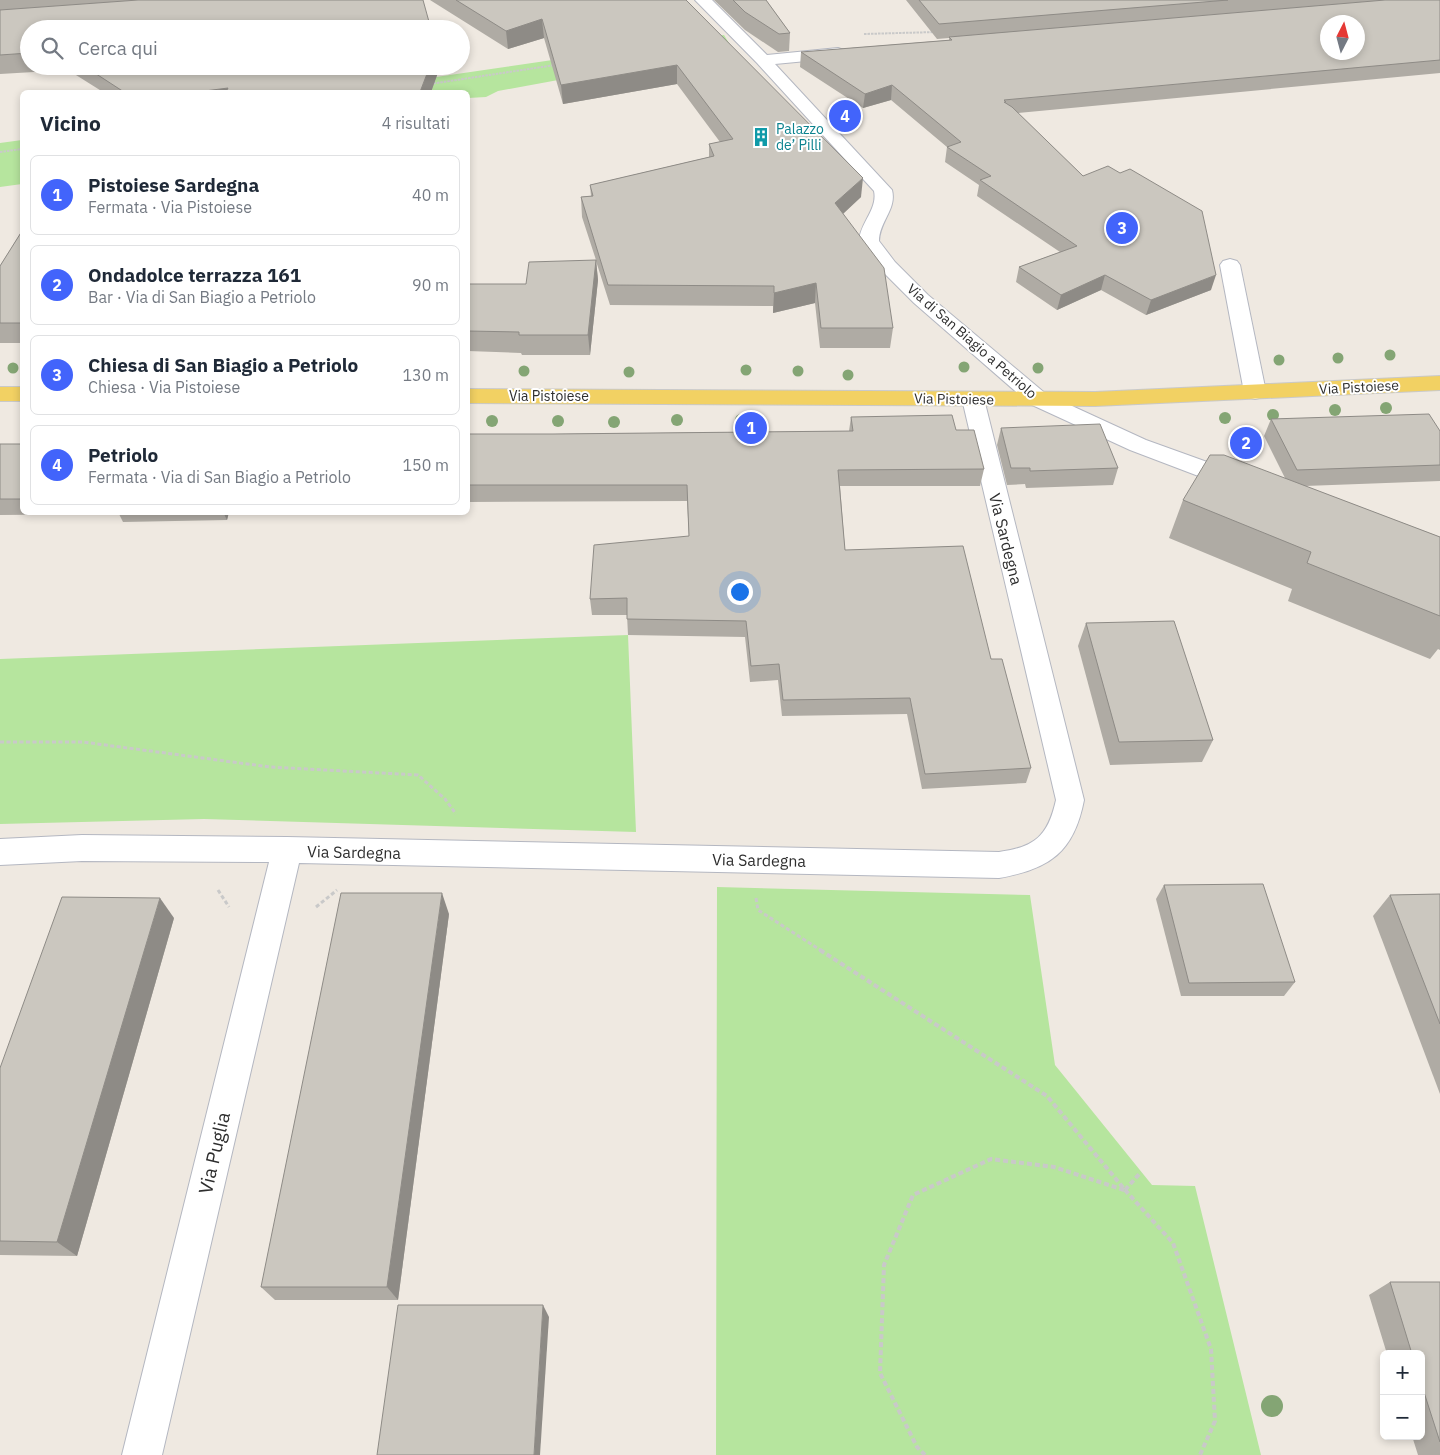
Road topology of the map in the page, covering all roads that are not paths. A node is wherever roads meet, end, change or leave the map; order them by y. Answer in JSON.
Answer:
{"nodes":[{"id":1,"x":703,"y":0,"type":"edge"},
{"id":2,"x":853,"y":52,"type":"edge"},
{"id":3,"x":763,"y":60,"type":"junction"},
{"id":4,"x":1230,"y":264,"type":"dead end"},
{"id":5,"x":1440,"y":383,"type":"edge"},
{"id":6,"x":1255,"y":392,"type":"junction"},
{"id":7,"x":0,"y":394,"type":"edge"},
{"id":8,"x":20,"y":394,"type":"edge"},
{"id":9,"x":470,"y":396,"type":"edge"},
{"id":10,"x":972,"y":399,"type":"junction"},
{"id":11,"x":1038,"y":400,"type":"junction"},
{"id":12,"x":1257,"y":490,"type":"edge"},
{"id":13,"x":287,"y":850,"type":"junction"},
{"id":14,"x":0,"y":852,"type":"edge"},
{"id":15,"x":142,"y":1455,"type":"edge"}],
"edges":[{"from":1,"to":3,"type":"street","name":"Via di San Biagio a Petriolo"},
{"from":2,"to":3,"type":"street"},
{"from":3,"to":11,"type":"street","name":"Via di San Biagio a Petriolo"},
{"from":4,"to":6,"type":"street"},
{"from":5,"to":6,"type":"main road","name":"Via Pistoiese"},
{"from":6,"to":11,"type":"main road","name":"Via Pistoiese"},
{"from":7,"to":8,"type":"main road"},
{"from":9,"to":10,"type":"main road","name":"Via Pistoiese"},
{"from":10,"to":11,"type":"main road","name":"Via Pistoiese"},
{"from":10,"to":13,"type":"street","name":"Via Sardegna"},
{"from":11,"to":12,"type":"street","name":"Via di San Biagio a Petriolo"},
{"from":13,"to":14,"type":"street","name":"Via Sardegna"},
{"from":13,"to":15,"type":"street","name":"Via Puglia"}]}
